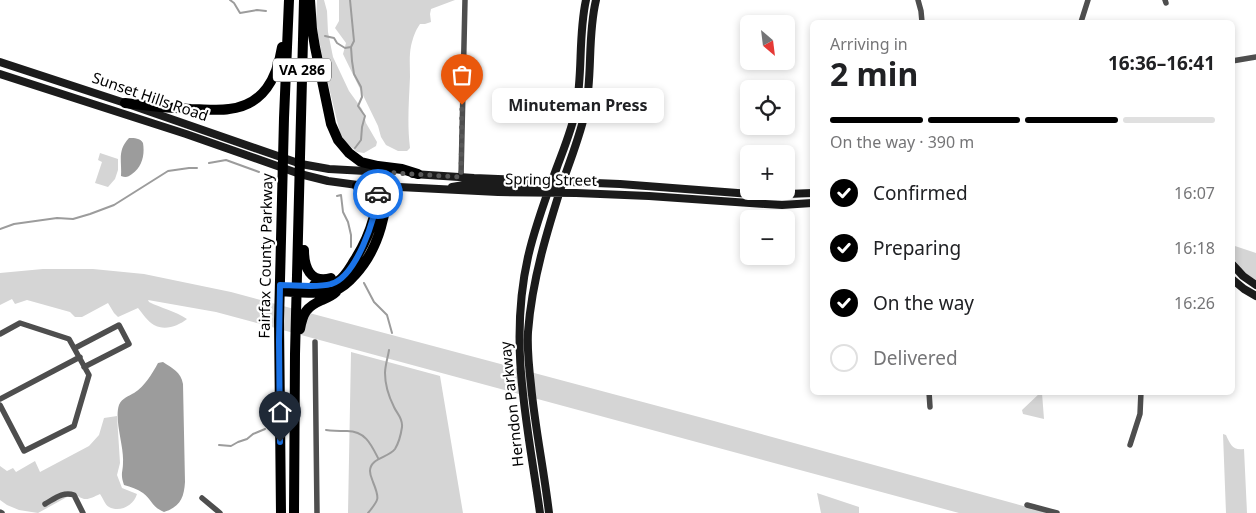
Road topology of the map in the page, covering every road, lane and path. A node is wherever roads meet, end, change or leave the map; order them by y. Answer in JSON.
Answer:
{"nodes":[{"id":1,"x":289,"y":0,"type":"edge"},
{"id":2,"x":304,"y":0,"type":"edge"},
{"id":3,"x":310,"y":0,"type":"edge"},
{"id":4,"x":465,"y":0,"type":"edge"},
{"id":5,"x":586,"y":0,"type":"edge"},
{"id":6,"x":596,"y":0,"type":"edge"},
{"id":7,"x":918,"y":0,"type":"edge"},
{"id":8,"x":1088,"y":0,"type":"edge"},
{"id":9,"x":288,"y":12,"type":"junction"},
{"id":10,"x":922,"y":20,"type":"edge"},
{"id":11,"x":1082,"y":20,"type":"edge"},
{"id":12,"x":1256,"y":57,"type":"edge"},
{"id":13,"x":1235,"y":60,"type":"edge"},
{"id":14,"x":0,"y":62,"type":"edge"},
{"id":15,"x":0,"y":74,"type":"edge"},
{"id":16,"x":125,"y":103,"type":"junction"},
{"id":17,"x":295,"y":158,"type":"junction"},
{"id":18,"x":384,"y":172,"type":"junction"},
{"id":19,"x":287,"y":174,"type":"junction"},
{"id":20,"x":418,"y":174,"type":"junction"},
{"id":21,"x":461,"y":177,"type":"junction"},
{"id":22,"x":357,"y":186,"type":"junction"},
{"id":23,"x":384,"y":187,"type":"junction"},
{"id":24,"x":550,"y":187,"type":"junction"},
{"id":25,"x":561,"y":187,"type":"junction"},
{"id":26,"x":810,"y":193,"type":"edge"},
{"id":27,"x":810,"y":203,"type":"edge"},
{"id":28,"x":298,"y":212,"type":"junction"},
{"id":29,"x":373,"y":221,"type":"junction"},
{"id":30,"x":354,"y":262,"type":"junction"},
{"id":31,"x":1235,"y":267,"type":"edge"},
{"id":32,"x":1235,"y":282,"type":"edge"},
{"id":33,"x":1256,"y":285,"type":"edge"},
{"id":34,"x":280,"y":288,"type":"junction"},
{"id":35,"x":297,"y":288,"type":"junction"},
{"id":36,"x":340,"y":288,"type":"junction"},
{"id":37,"x":1256,"y":296,"type":"edge"},
{"id":38,"x":0,"y":334,"type":"edge"},
{"id":39,"x":316,"y":342,"type":"dead end"},
{"id":40,"x":75,"y":348,"type":"junction"},
{"id":41,"x":295,"y":354,"type":"junction"},
{"id":42,"x":80,"y":357,"type":"junction"},
{"id":43,"x":84,"y":367,"type":"junction"},
{"id":44,"x":929,"y":395,"type":"edge"},
{"id":45,"x":1141,"y":395,"type":"edge"},
{"id":46,"x":0,"y":398,"type":"edge"},
{"id":47,"x":0,"y":405,"type":"edge"},
{"id":48,"x":930,"y":407,"type":"dead end"},
{"id":49,"x":1130,"y":445,"type":"dead end"},
{"id":50,"x":202,"y":498,"type":"dead end"},
{"id":51,"x":45,"y":504,"type":"dead end"},
{"id":52,"x":1027,"y":505,"type":"dead end"},
{"id":53,"x":83,"y":513,"type":"edge"},
{"id":54,"x":220,"y":513,"type":"edge"},
{"id":55,"x":281,"y":513,"type":"edge"},
{"id":56,"x":294,"y":513,"type":"edge"},
{"id":57,"x":317,"y":513,"type":"edge"},
{"id":58,"x":540,"y":513,"type":"edge"},
{"id":59,"x":549,"y":513,"type":"edge"},
{"id":60,"x":1057,"y":513,"type":"edge"}],
"edges":[{"from":1,"to":9,"type":"highway","name":"Fairfax County Parkway","number":"VA 286"},
{"from":2,"to":17,"type":"highway","name":"Fairfax County Parkway","number":"VA 286"},
{"from":3,"to":20,"type":"highway"},
{"from":4,"to":21,"type":"street"},
{"from":5,"to":24,"type":"main road","name":"Herndon Parkway"},
{"from":6,"to":25,"type":"main road","name":"Herndon Parkway"},
{"from":7,"to":10,"type":"street"},
{"from":8,"to":11,"type":"street"},
{"from":9,"to":16,"type":"highway"},
{"from":9,"to":19,"type":"highway","name":"Fairfax County Parkway","number":"VA 286"},
{"from":12,"to":13,"type":"street"},
{"from":14,"to":16,"type":"main road","name":"Sunset Hills Road"},
{"from":15,"to":19,"type":"main road","name":"Sunset Hills Road"},
{"from":16,"to":17,"type":"main road","name":"Sunset Hills Road"},
{"from":17,"to":18,"type":"main road","name":"Spring Street"},
{"from":17,"to":28,"type":"highway","name":"Fairfax County Parkway","number":"VA 286"},
{"from":18,"to":20,"type":"main road","name":"Spring Street"},
{"from":18,"to":23,"type":"highway"},
{"from":19,"to":22,"type":"main road","name":"Spring Street"},
{"from":19,"to":34,"type":"highway","name":"Fairfax County Parkway","number":"VA 286"},
{"from":20,"to":21,"type":"main road","name":"Spring Street"},
{"from":21,"to":24,"type":"main road","name":"Spring Street"},
{"from":22,"to":23,"type":"main road","name":"Spring Street"},
{"from":22,"to":29,"type":"highway"},
{"from":23,"to":24,"type":"main road","name":"Spring Street"},
{"from":23,"to":29,"type":"highway"},
{"from":23,"to":36,"type":"highway"},
{"from":24,"to":25,"type":"main road","name":"Spring Street"},
{"from":24,"to":25,"type":"main road","name":"Spring Street"},
{"from":24,"to":58,"type":"main road","name":"Herndon Parkway"},
{"from":25,"to":26,"type":"main road","name":"Spring Street"},
{"from":25,"to":27,"type":"main road","name":"Spring Street"},
{"from":25,"to":59,"type":"main road","name":"Herndon Parkway"},
{"from":28,"to":30,"type":"highway"},
{"from":28,"to":35,"type":"highway","name":"Fairfax County Parkway","number":"VA 286"},
{"from":29,"to":30,"type":"highway"},
{"from":30,"to":35,"type":"highway"},
{"from":31,"to":33,"type":"main road"},
{"from":32,"to":37,"type":"main road"},
{"from":34,"to":35,"type":"highway"},
{"from":34,"to":55,"type":"highway","name":"Fairfax County Parkway","number":"VA 286"},
{"from":35,"to":36,"type":"highway"},
{"from":35,"to":41,"type":"highway","name":"Fairfax County Parkway","number":"VA 286"},
{"from":36,"to":41,"type":"highway"},
{"from":38,"to":40,"type":"street"},
{"from":39,"to":57,"type":"street"},
{"from":40,"to":42,"type":"street"},
{"from":40,"to":43,"type":"street"},
{"from":41,"to":56,"type":"highway","name":"Fairfax County Parkway","number":"VA 286"},
{"from":42,"to":43,"type":"street"},
{"from":42,"to":46,"type":"street"},
{"from":43,"to":47,"type":"street"},
{"from":44,"to":48,"type":"street"},
{"from":45,"to":49,"type":"street"},
{"from":50,"to":54,"type":"street"},
{"from":51,"to":53,"type":"street"},
{"from":52,"to":60,"type":"street"}]}
